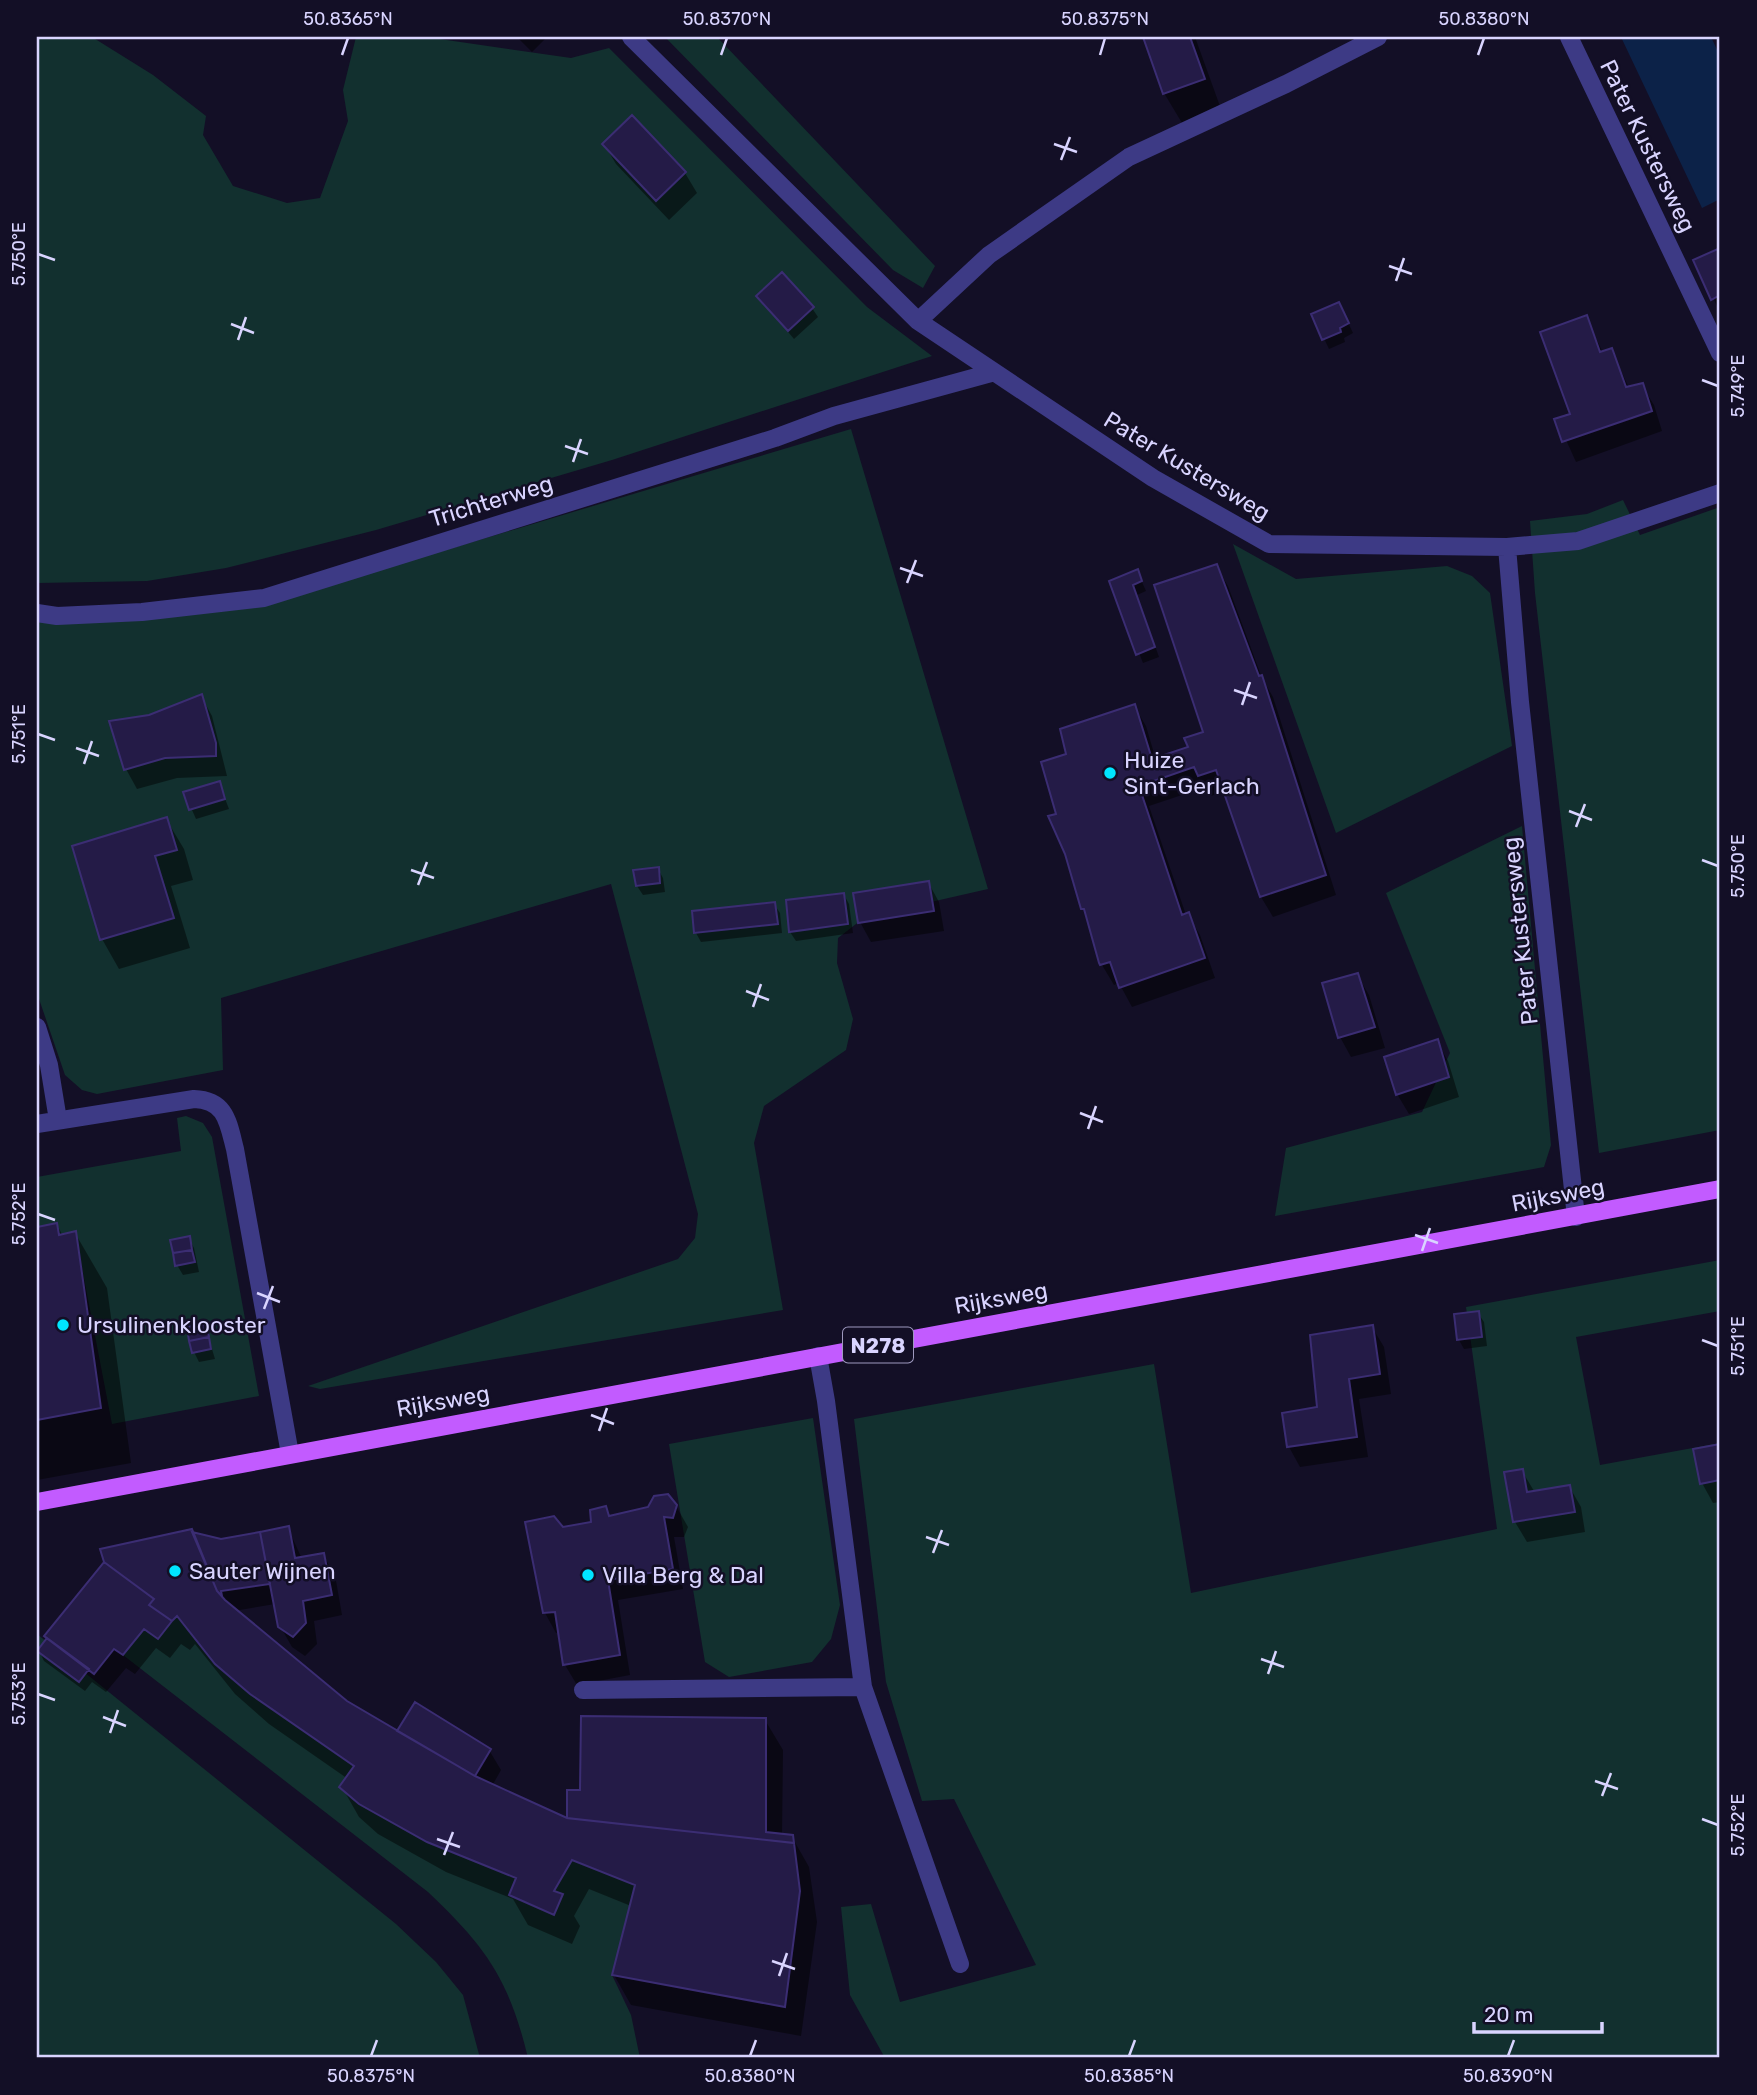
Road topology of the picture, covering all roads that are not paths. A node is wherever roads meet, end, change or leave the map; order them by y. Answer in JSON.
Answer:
{"nodes":[{"id":1,"x":631,"y":37,"type":"edge"},
{"id":2,"x":1378,"y":37,"type":"edge"},
{"id":3,"x":1569,"y":37,"type":"edge"},
{"id":4,"x":918,"y":321,"type":"junction"},
{"id":5,"x":1720,"y":353,"type":"edge"},
{"id":6,"x":991,"y":373,"type":"junction"},
{"id":7,"x":1720,"y":493,"type":"edge"},
{"id":8,"x":1507,"y":547,"type":"junction"},
{"id":9,"x":37,"y":613,"type":"edge"},
{"id":10,"x":37,"y":1027,"type":"edge"},
{"id":11,"x":58,"y":1120,"type":"junction"},
{"id":12,"x":37,"y":1124,"type":"edge"},
{"id":13,"x":1720,"y":1189,"type":"edge"},
{"id":14,"x":1576,"y":1217,"type":"junction"},
{"id":15,"x":818,"y":1356,"type":"junction"},
{"id":16,"x":290,"y":1454,"type":"junction"},
{"id":17,"x":37,"y":1502,"type":"edge"},
{"id":18,"x":863,"y":1687,"type":"junction"},
{"id":19,"x":583,"y":1690,"type":"dead end"},
{"id":20,"x":960,"y":1964,"type":"dead end"}],
"edges":[{"from":1,"to":4,"type":"street","name":"Pater Kustersweg"},
{"from":2,"to":4,"type":"street"},
{"from":3,"to":5,"type":"street","name":"Pater Kustersweg"},
{"from":4,"to":6,"type":"street","name":"Pater Kustersweg"},
{"from":6,"to":8,"type":"street","name":"Pater Kustersweg"},
{"from":6,"to":9,"type":"street","name":"Trichterweg"},
{"from":7,"to":8,"type":"street","name":"Pater Kustersweg"},
{"from":8,"to":14,"type":"street","name":"Pater Kustersweg"},
{"from":10,"to":11,"type":"street"},
{"from":11,"to":12,"type":"street"},
{"from":11,"to":16,"type":"street"},
{"from":13,"to":14,"type":"main road","name":"Rijksweg","number":"N278"},
{"from":14,"to":15,"type":"main road","name":"Rijksweg","number":"N278"},
{"from":15,"to":16,"type":"main road","name":"Rijksweg","number":"N278"},
{"from":15,"to":18,"type":"street"},
{"from":16,"to":17,"type":"main road","name":"Rijksweg","number":"N278"},
{"from":18,"to":19,"type":"street"},
{"from":18,"to":20,"type":"street"}]}
